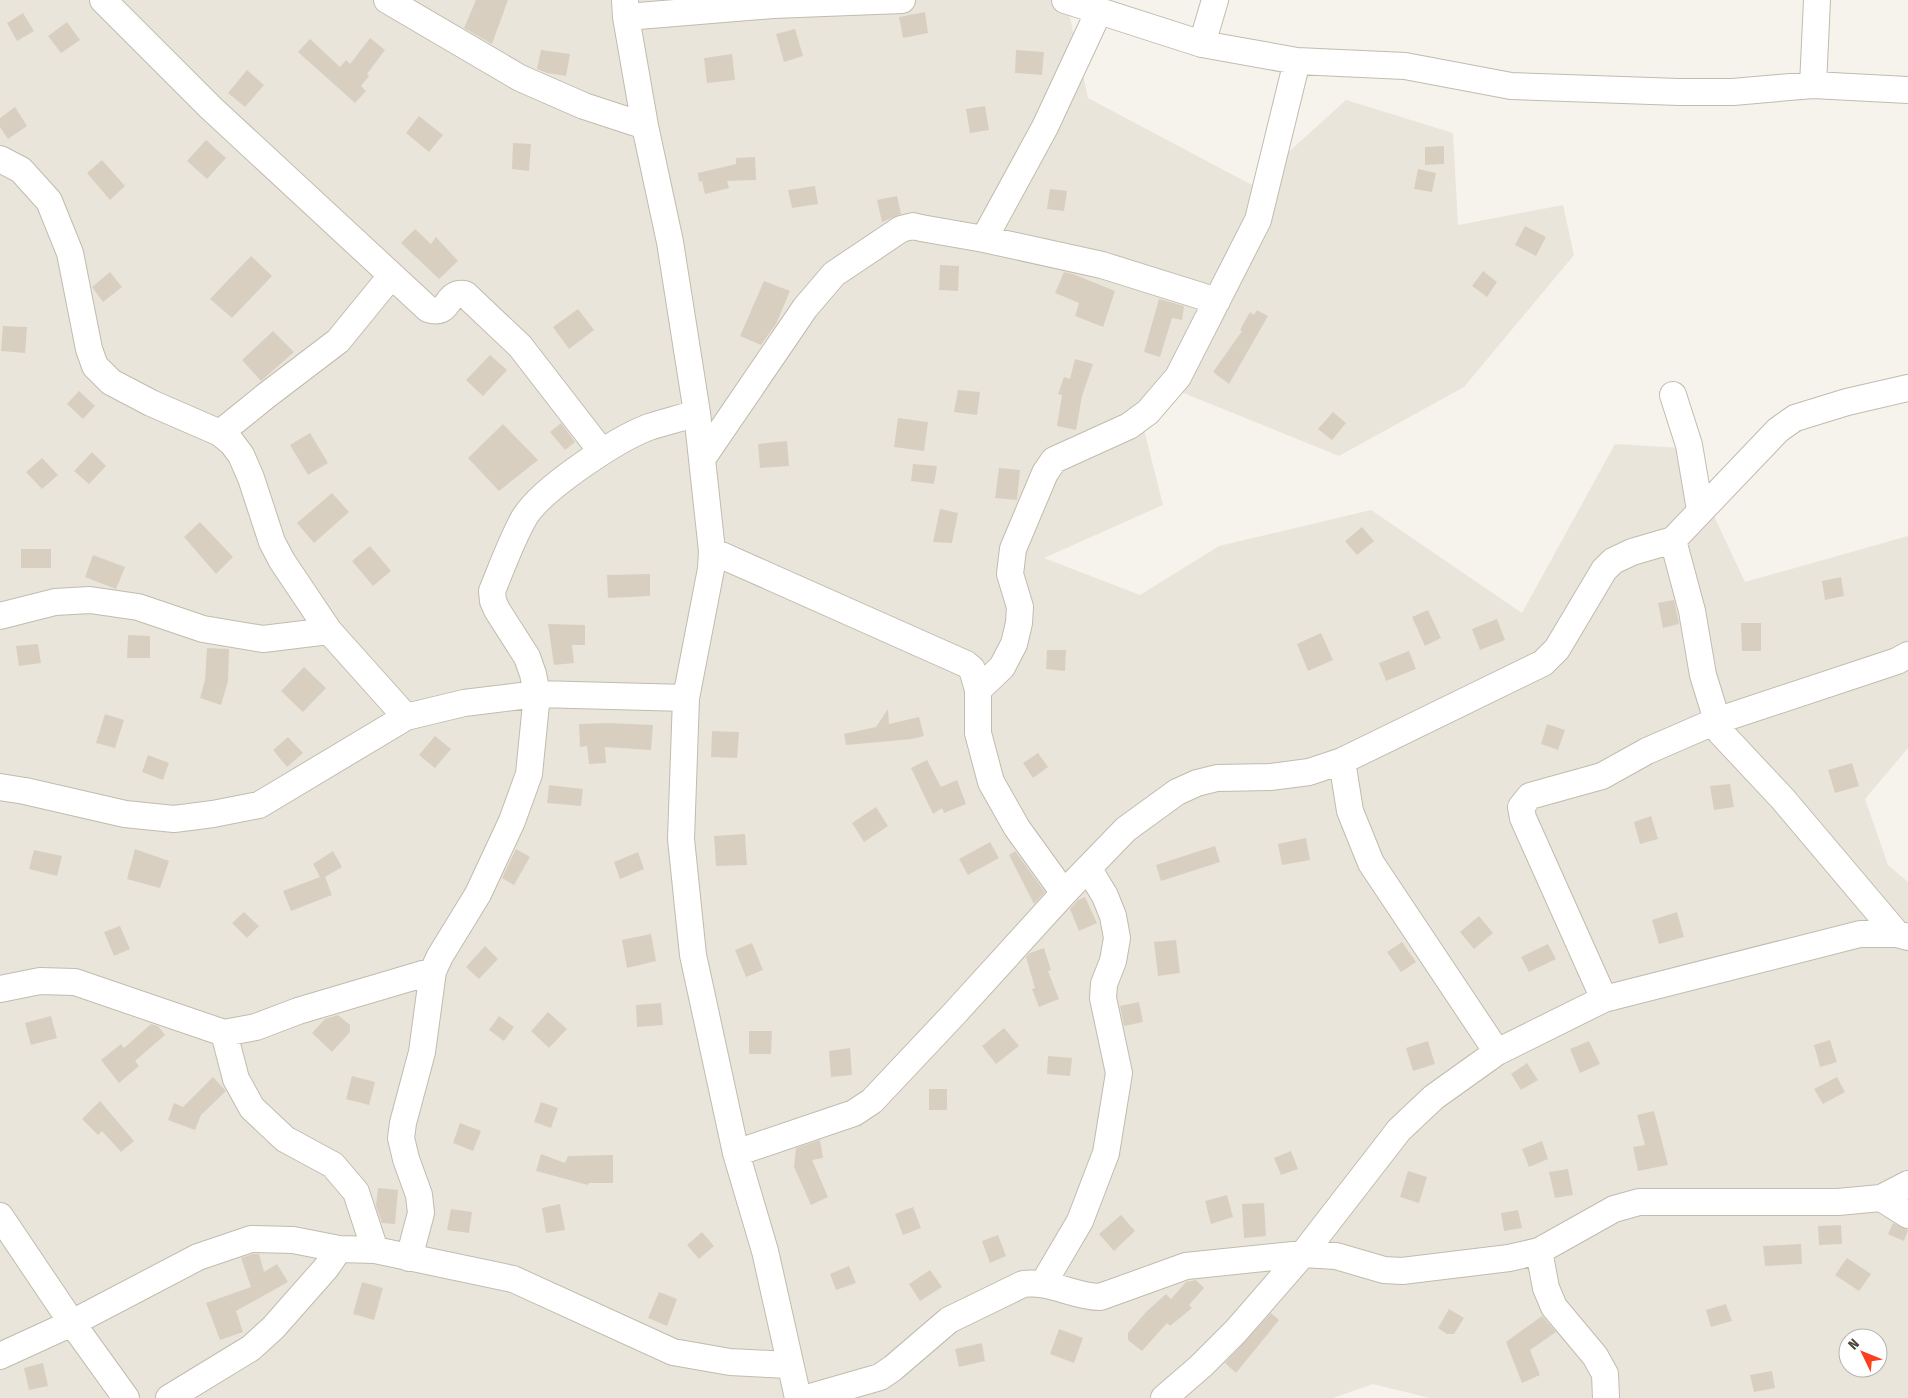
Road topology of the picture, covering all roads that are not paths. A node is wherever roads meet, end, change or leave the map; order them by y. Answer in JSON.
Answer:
{"nodes":[{"id":1,"x":103,"y":0,"type":"edge"},
{"id":2,"x":387,"y":0,"type":"edge"},
{"id":3,"x":902,"y":0,"type":"edge"},
{"id":4,"x":1065,"y":0,"type":"edge"},
{"id":5,"x":1215,"y":0,"type":"edge"},
{"id":6,"x":1817,"y":0,"type":"edge"},
{"id":7,"x":626,"y":9,"type":"edge"},
{"id":8,"x":1099,"y":11,"type":"junction"},
{"id":9,"x":1202,"y":44,"type":"junction"},
{"id":10,"x":1297,"y":61,"type":"junction"},
{"id":11,"x":1813,"y":85,"type":"junction"},
{"id":12,"x":1908,"y":90,"type":"edge"},
{"id":13,"x":645,"y":126,"type":"junction"},
{"id":14,"x":0,"y":159,"type":"edge"},
{"id":15,"x":984,"y":239,"type":"junction"},
{"id":16,"x":391,"y":276,"type":"junction"},
{"id":17,"x":1217,"y":301,"type":"junction"},
{"id":18,"x":1908,"y":388,"type":"edge"},
{"id":19,"x":1673,"y":395,"type":"dead end"},
{"id":20,"x":697,"y":413,"type":"junction"},
{"id":21,"x":220,"y":433,"type":"junction"},
{"id":22,"x":602,"y":452,"type":"junction"},
{"id":23,"x":702,"y":459,"type":"junction"},
{"id":24,"x":1700,"y":510,"type":"junction"},
{"id":25,"x":1673,"y":540,"type":"junction"},
{"id":26,"x":712,"y":551,"type":"junction"},
{"id":27,"x":0,"y":616,"type":"edge"},
{"id":28,"x":329,"y":631,"type":"junction"},
{"id":29,"x":1908,"y":655,"type":"edge"},
{"id":30,"x":978,"y":690,"type":"junction"},
{"id":31,"x":538,"y":694,"type":"junction"},
{"id":32,"x":686,"y":698,"type":"junction"},
{"id":33,"x":406,"y":717,"type":"junction"},
{"id":34,"x":1716,"y":721,"type":"junction"},
{"id":35,"x":1342,"y":760,"type":"junction"},
{"id":36,"x":0,"y":787,"type":"edge"},
{"id":37,"x":1088,"y":868,"type":"junction"},
{"id":38,"x":1064,"y":893,"type":"junction"},
{"id":39,"x":1903,"y":935,"type":"edge"},
{"id":40,"x":433,"y":971,"type":"junction"},
{"id":41,"x":0,"y":989,"type":"edge"},
{"id":42,"x":1604,"y":999,"type":"junction"},
{"id":43,"x":224,"y":1033,"type":"junction"},
{"id":44,"x":1497,"y":1052,"type":"junction"},
{"id":45,"x":736,"y":1152,"type":"junction"},
{"id":46,"x":1908,"y":1184,"type":"edge"},
{"id":47,"x":1881,"y":1198,"type":"junction"},
{"id":48,"x":1908,"y":1215,"type":"edge"},
{"id":49,"x":0,"y":1216,"type":"edge"},
{"id":50,"x":340,"y":1249,"type":"junction"},
{"id":51,"x":375,"y":1250,"type":"junction"},
{"id":52,"x":1539,"y":1251,"type":"junction"},
{"id":53,"x":1303,"y":1254,"type":"junction"},
{"id":54,"x":409,"y":1258,"type":"junction"},
{"id":55,"x":1043,"y":1284,"type":"junction"},
{"id":56,"x":72,"y":1323,"type":"junction"},
{"id":57,"x":0,"y":1356,"type":"edge"},
{"id":58,"x":789,"y":1364,"type":"junction"},
{"id":59,"x":126,"y":1398,"type":"edge"},
{"id":60,"x":169,"y":1398,"type":"edge"},
{"id":61,"x":798,"y":1398,"type":"edge"},
{"id":62,"x":807,"y":1398,"type":"edge"},
{"id":63,"x":1164,"y":1398,"type":"edge"},
{"id":64,"x":1606,"y":1398,"type":"edge"}],
"edges":[{"from":1,"to":16,"type":"street"},
{"from":2,"to":13,"type":"street"},
{"from":3,"to":7,"type":"street"},
{"from":4,"to":8,"type":"street"},
{"from":5,"to":9,"type":"street"},
{"from":6,"to":11,"type":"street"},
{"from":7,"to":13,"type":"street"},
{"from":8,"to":9,"type":"street"},
{"from":8,"to":15,"type":"street"},
{"from":9,"to":10,"type":"street"},
{"from":10,"to":11,"type":"street"},
{"from":10,"to":17,"type":"street"},
{"from":11,"to":12,"type":"street"},
{"from":13,"to":20,"type":"street"},
{"from":14,"to":21,"type":"street"},
{"from":15,"to":17,"type":"street"},
{"from":15,"to":23,"type":"street"},
{"from":16,"to":21,"type":"street"},
{"from":16,"to":22,"type":"street"},
{"from":17,"to":30,"type":"street"},
{"from":18,"to":24,"type":"street"},
{"from":19,"to":24,"type":"street"},
{"from":20,"to":22,"type":"street"},
{"from":20,"to":23,"type":"street"},
{"from":21,"to":28,"type":"street"},
{"from":22,"to":31,"type":"street"},
{"from":23,"to":26,"type":"street"},
{"from":24,"to":25,"type":"street"},
{"from":25,"to":34,"type":"street"},
{"from":25,"to":35,"type":"street"},
{"from":26,"to":30,"type":"street"},
{"from":26,"to":32,"type":"street"},
{"from":27,"to":28,"type":"street"},
{"from":28,"to":33,"type":"street"},
{"from":29,"to":34,"type":"street"},
{"from":30,"to":38,"type":"street"},
{"from":31,"to":32,"type":"street"},
{"from":31,"to":33,"type":"street"},
{"from":31,"to":40,"type":"street"},
{"from":32,"to":45,"type":"street"},
{"from":33,"to":36,"type":"street"},
{"from":34,"to":39,"type":"street"},
{"from":34,"to":42,"type":"street"},
{"from":35,"to":37,"type":"street"},
{"from":35,"to":44,"type":"street"},
{"from":37,"to":38,"type":"street"},
{"from":37,"to":55,"type":"street"},
{"from":38,"to":45,"type":"street"},
{"from":39,"to":42,"type":"street"},
{"from":40,"to":43,"type":"street"},
{"from":40,"to":54,"type":"street"},
{"from":41,"to":43,"type":"street"},
{"from":42,"to":44,"type":"street"},
{"from":43,"to":51,"type":"street"},
{"from":44,"to":53,"type":"street"},
{"from":45,"to":58,"type":"street"},
{"from":46,"to":47,"type":"street"},
{"from":47,"to":48,"type":"street"},
{"from":47,"to":52,"type":"street"},
{"from":49,"to":56,"type":"street"},
{"from":50,"to":51,"type":"street"},
{"from":50,"to":56,"type":"street"},
{"from":50,"to":60,"type":"street"},
{"from":51,"to":54,"type":"street"},
{"from":52,"to":53,"type":"street"},
{"from":52,"to":64,"type":"street"},
{"from":53,"to":55,"type":"street"},
{"from":53,"to":63,"type":"street"},
{"from":54,"to":58,"type":"street"},
{"from":55,"to":62,"type":"street"},
{"from":56,"to":57,"type":"street"},
{"from":56,"to":59,"type":"street"},
{"from":58,"to":61,"type":"street"}]}
